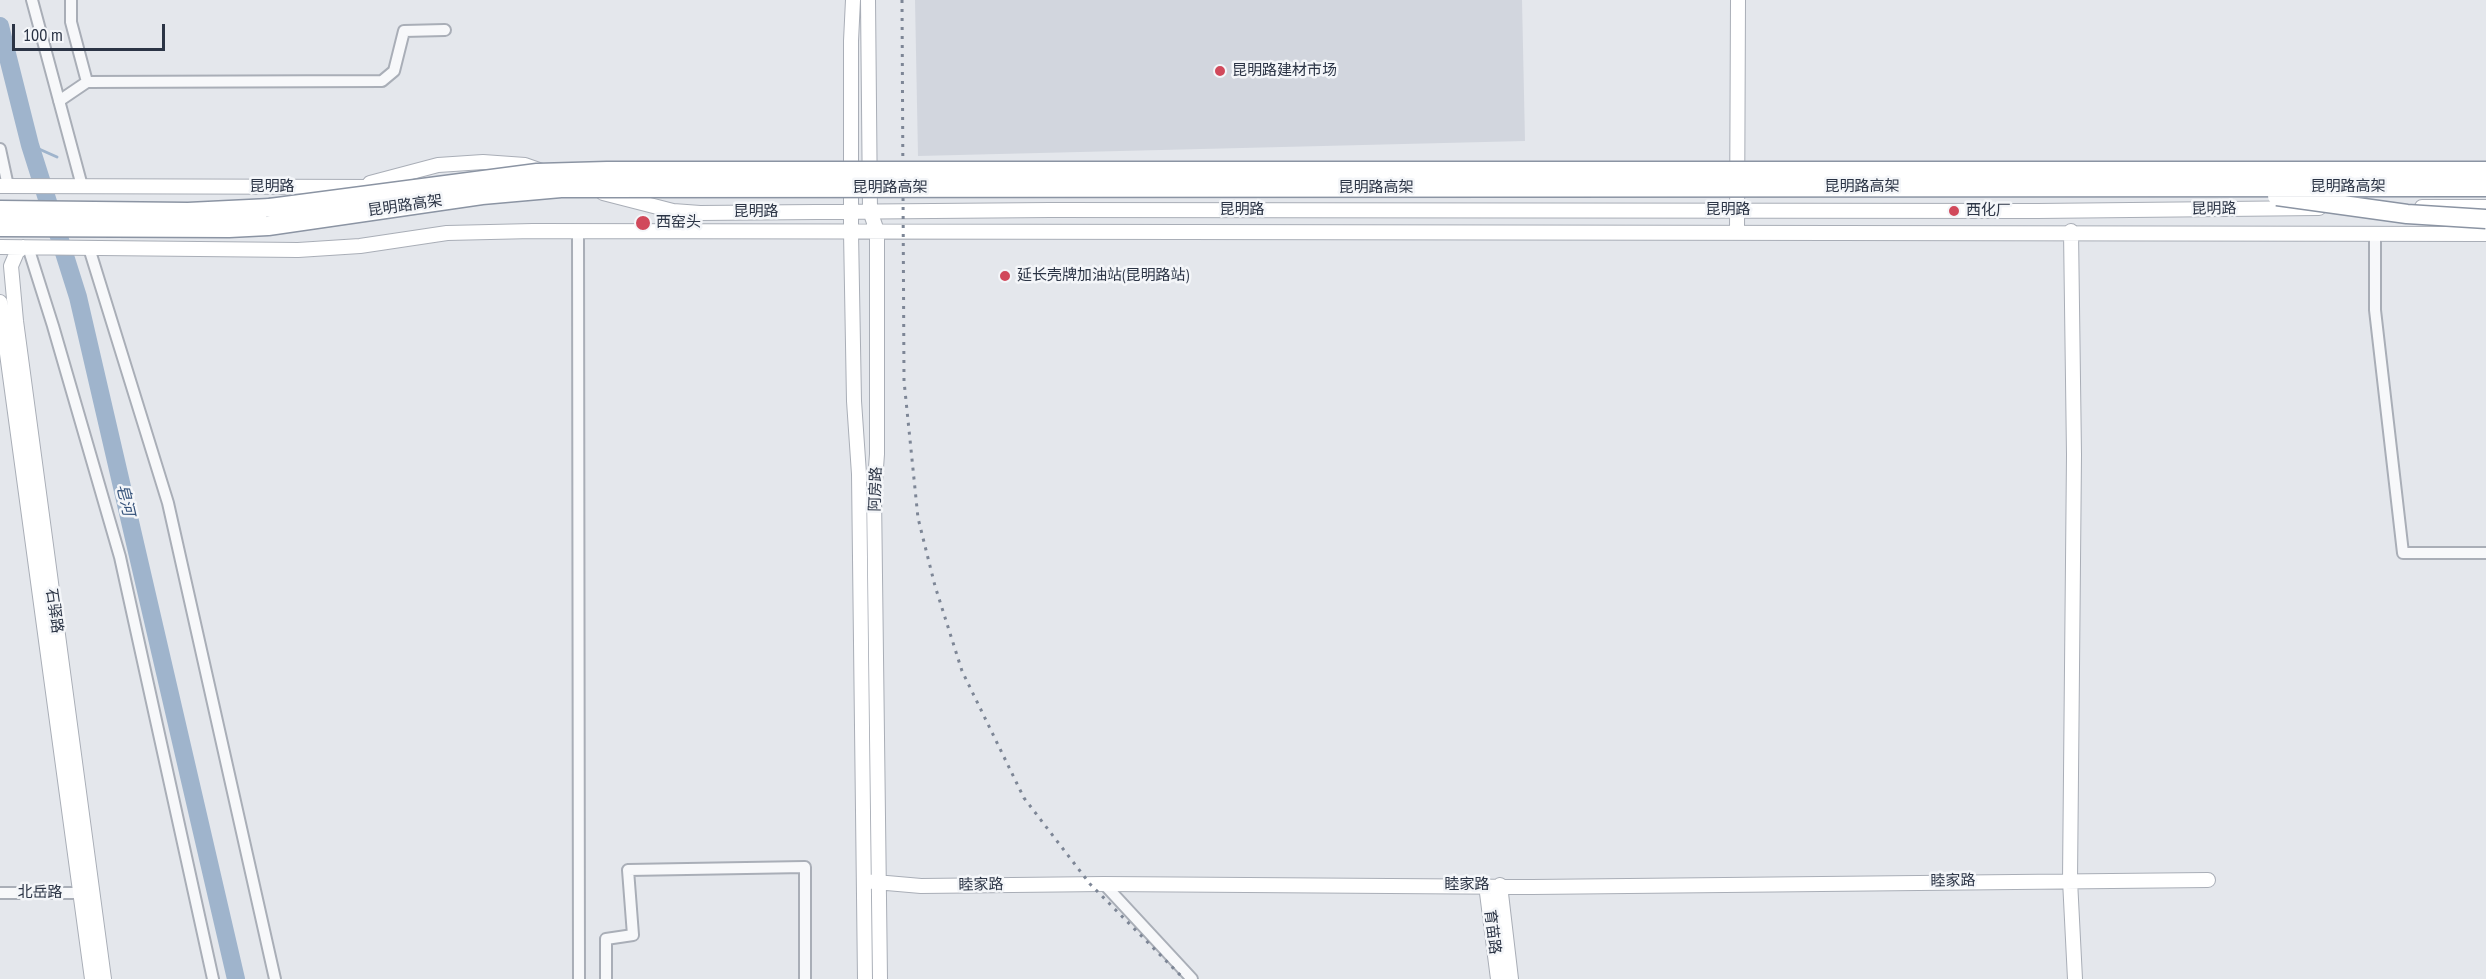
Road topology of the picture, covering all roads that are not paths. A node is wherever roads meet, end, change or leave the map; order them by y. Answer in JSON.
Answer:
{"nodes":[{"id":1,"x":32,"y":0,"type":"edge"},
{"id":2,"x":71,"y":0,"type":"edge"},
{"id":3,"x":853,"y":0,"type":"edge"},
{"id":4,"x":868,"y":0,"type":"edge"},
{"id":5,"x":1738,"y":0,"type":"edge"},
{"id":6,"x":445,"y":30,"type":"dead end"},
{"id":7,"x":87,"y":82,"type":"junction"},
{"id":8,"x":59,"y":101,"type":"junction"},
{"id":9,"x":0,"y":149,"type":"edge"},
{"id":10,"x":2484,"y":175,"type":"edge"},
{"id":11,"x":8,"y":186,"type":"edge"},
{"id":12,"x":80,"y":186,"type":"junction"},
{"id":13,"x":349,"y":187,"type":"junction"},
{"id":14,"x":2216,"y":187,"type":"junction"},
{"id":15,"x":597,"y":192,"type":"junction"},
{"id":16,"x":2486,"y":207,"type":"edge"},
{"id":17,"x":1737,"y":210,"type":"junction"},
{"id":18,"x":852,"y":212,"type":"junction"},
{"id":19,"x":870,"y":212,"type":"junction"},
{"id":20,"x":13,"y":216,"type":"edge"},
{"id":21,"x":269,"y":217,"type":"junction"},
{"id":22,"x":2486,"y":219,"type":"edge"},
{"id":23,"x":0,"y":227,"type":"edge"},
{"id":24,"x":877,"y":231,"type":"junction"},
{"id":25,"x":578,"y":232,"type":"junction"},
{"id":26,"x":851,"y":232,"type":"junction"},
{"id":27,"x":1737,"y":232,"type":"junction"},
{"id":28,"x":2071,"y":232,"type":"junction"},
{"id":29,"x":2375,"y":234,"type":"junction"},
{"id":30,"x":2486,"y":234,"type":"edge"},
{"id":31,"x":0,"y":247,"type":"edge"},
{"id":32,"x":27,"y":247,"type":"junction"},
{"id":33,"x":87,"y":248,"type":"junction"},
{"id":34,"x":0,"y":302,"type":"edge"},
{"id":35,"x":877,"y":325,"type":"junction"},
{"id":36,"x":852,"y":326,"type":"junction"},
{"id":37,"x":2486,"y":553,"type":"edge"},
{"id":38,"x":2070,"y":880,"type":"junction"},
{"id":39,"x":2208,"y":880,"type":"dead end"},
{"id":40,"x":864,"y":881,"type":"junction"},
{"id":41,"x":879,"y":881,"type":"junction"},
{"id":42,"x":1104,"y":884,"type":"junction"},
{"id":43,"x":1493,"y":885,"type":"junction"},
{"id":44,"x":0,"y":893,"type":"edge"},
{"id":45,"x":80,"y":893,"type":"junction"},
{"id":46,"x":92,"y":979,"type":"edge"},
{"id":47,"x":104,"y":979,"type":"edge"},
{"id":48,"x":213,"y":979,"type":"edge"},
{"id":49,"x":275,"y":979,"type":"edge"},
{"id":50,"x":579,"y":979,"type":"edge"},
{"id":51,"x":606,"y":979,"type":"edge"},
{"id":52,"x":806,"y":979,"type":"edge"},
{"id":53,"x":865,"y":979,"type":"edge"},
{"id":54,"x":880,"y":979,"type":"edge"},
{"id":55,"x":1192,"y":979,"type":"edge"},
{"id":56,"x":1498,"y":979,"type":"edge"},
{"id":57,"x":1511,"y":979,"type":"edge"},
{"id":58,"x":2075,"y":979,"type":"edge"}],
"edges":[{"from":1,"to":8,"type":"street"},
{"from":2,"to":7,"type":"street"},
{"from":3,"to":18,"type":"main road","name":"阿房路"},
{"from":4,"to":19,"type":"main road","name":"阿房路"},
{"from":5,"to":17,"type":"main road"},
{"from":6,"to":7,"type":"street"},
{"from":7,"to":8,"type":"street"},
{"from":8,"to":12,"type":"street"},
{"from":9,"to":11,"type":"street"},
{"from":10,"to":14,"type":"highway","name":"昆明路高架","bridge":true},
{"from":10,"to":21,"type":"highway","name":"昆明路高架","bridge":true},
{"from":11,"to":12,"type":"main road","name":"昆明路"},
{"from":12,"to":13,"type":"main road","name":"昆明路"},
{"from":13,"to":15,"type":"main road","name":"昆明路"},
{"from":13,"to":15,"type":"main road"},
{"from":14,"to":21,"type":"highway","name":"昆明路高架","bridge":true},
{"from":14,"to":22,"type":"highway","bridge":true},
{"from":15,"to":18,"type":"main road","name":"昆明路"},
{"from":16,"to":17,"type":"main road","name":"昆明路"},
{"from":17,"to":19,"type":"main road","name":"昆明路"},
{"from":17,"to":27,"type":"main road"},
{"from":18,"to":19,"type":"main road","name":"昆明路"},
{"from":18,"to":26,"type":"main road","name":"阿房路"},
{"from":19,"to":24,"type":"main road","name":"阿房路"},
{"from":20,"to":21,"type":"highway","name":"昆明路"},
{"from":20,"to":23,"type":"highway","name":"昆明路"},
{"from":24,"to":26,"type":"main road","name":"昆明路"},
{"from":24,"to":27,"type":"main road","name":"昆明路"},
{"from":24,"to":35,"type":"main road","name":"阿房路"},
{"from":25,"to":26,"type":"main road","name":"昆明路"},
{"from":25,"to":33,"type":"main road","name":"昆明路"},
{"from":25,"to":50,"type":"street"},
{"from":26,"to":36,"type":"main road","name":"阿房路"},
{"from":27,"to":28,"type":"main road","name":"昆明路"},
{"from":28,"to":29,"type":"main road","name":"昆明路"},
{"from":28,"to":38,"type":"main road"},
{"from":29,"to":30,"type":"main road","name":"昆明路"},
{"from":29,"to":37,"type":"street"},
{"from":31,"to":32,"type":"main road","name":"昆明路"},
{"from":32,"to":33,"type":"main road","name":"昆明路"},
{"from":32,"to":47,"type":"main road","name":"石驿路"},
{"from":32,"to":48,"type":"street"},
{"from":33,"to":49,"type":"street"},
{"from":34,"to":45,"type":"main road","name":"石驿路"},
{"from":35,"to":36,"type":"main road"},
{"from":35,"to":41,"type":"main road","name":"阿房路"},
{"from":36,"to":40,"type":"main road","name":"阿房路"},
{"from":38,"to":39,"type":"main road","name":"睦家路"},
{"from":38,"to":43,"type":"main road","name":"睦家路"},
{"from":38,"to":58,"type":"main road"},
{"from":40,"to":41,"type":"main road","name":"睦家路"},
{"from":40,"to":53,"type":"main road","name":"阿房路"},
{"from":41,"to":42,"type":"main road","name":"睦家路"},
{"from":41,"to":54,"type":"main road","name":"阿房路"},
{"from":42,"to":43,"type":"main road","name":"睦家路"},
{"from":42,"to":55,"type":"street"},
{"from":43,"to":56,"type":"main road","name":"育苗路"},
{"from":43,"to":57,"type":"main road","name":"育苗路"},
{"from":44,"to":45,"type":"street","name":"北岳路"},
{"from":45,"to":46,"type":"main road","name":"石驿路"},
{"from":51,"to":52,"type":"street"}]}
